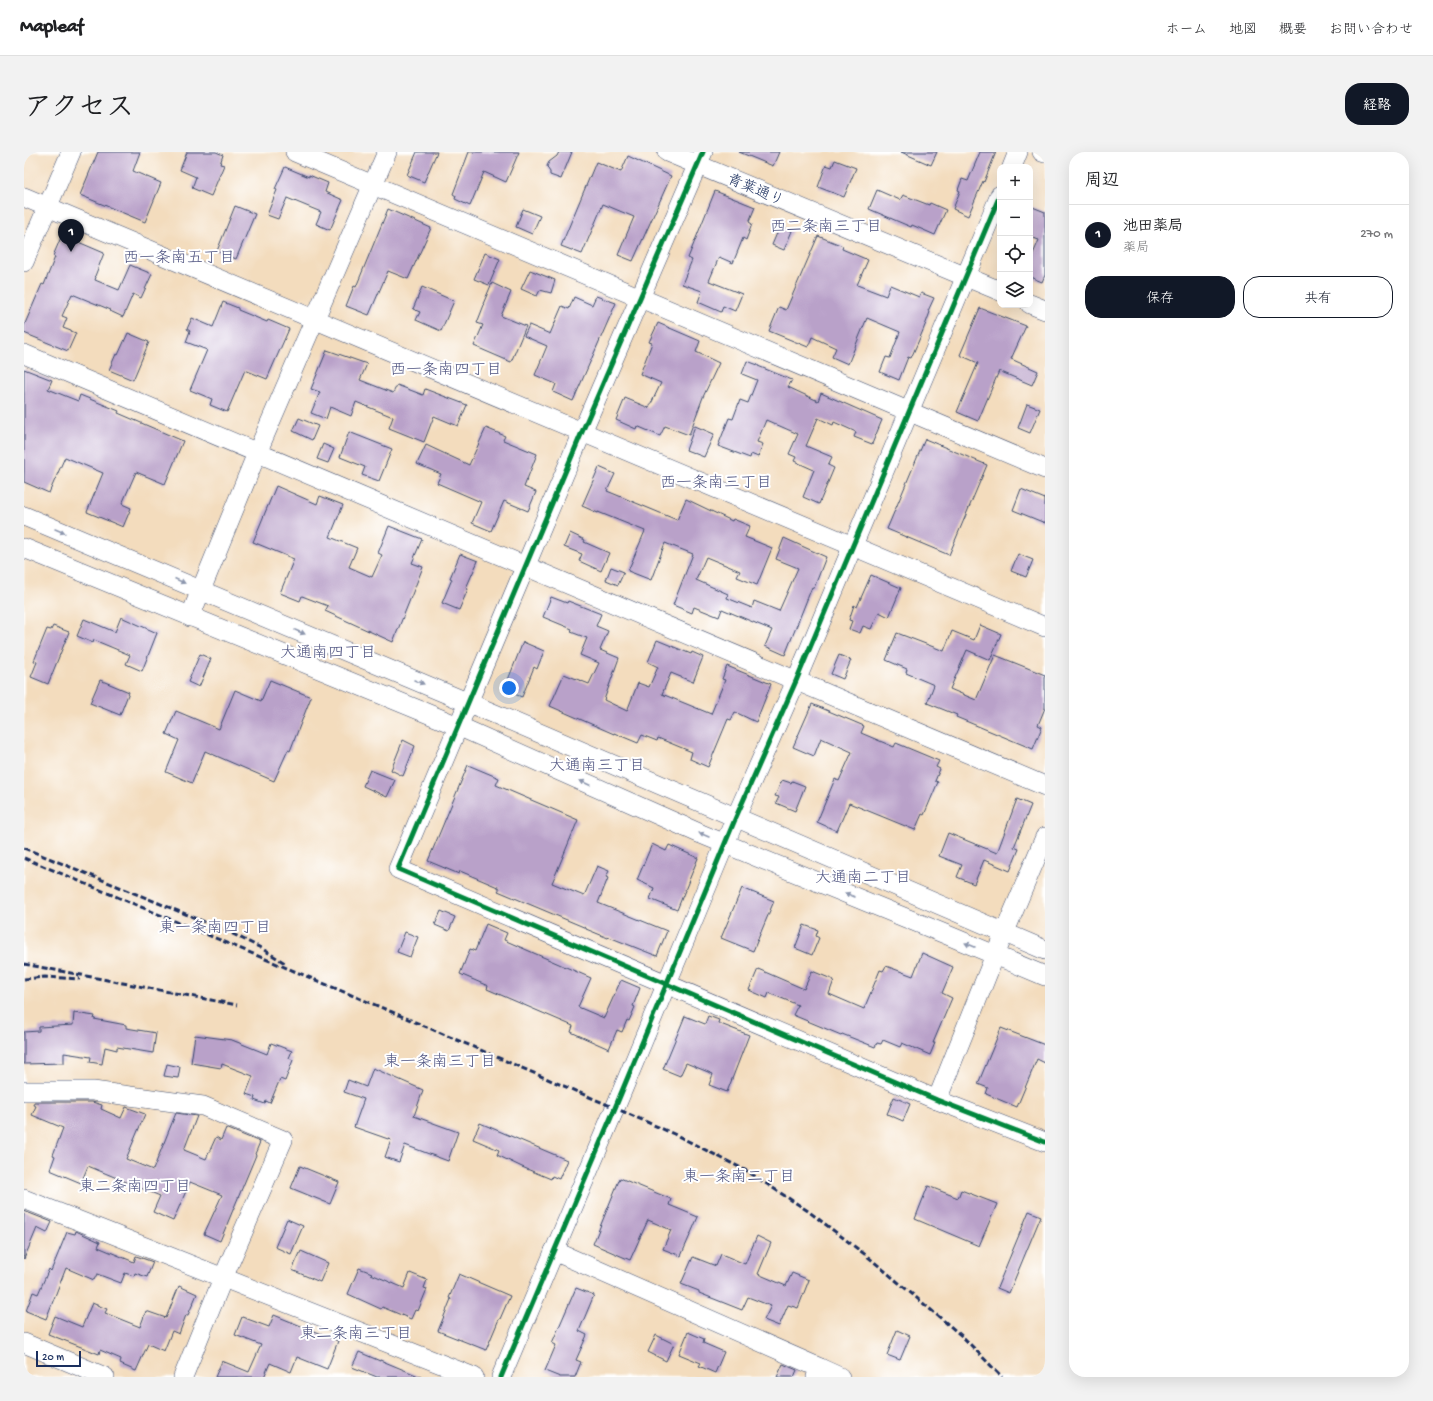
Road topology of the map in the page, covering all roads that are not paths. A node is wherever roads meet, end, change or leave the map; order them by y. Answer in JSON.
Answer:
{"nodes":[{"id":1,"x":71,"y":152,"type":"edge"},
{"id":2,"x":295,"y":152,"type":"edge"},
{"id":3,"x":387,"y":152,"type":"edge"},
{"id":4,"x":666,"y":152,"type":"edge"},
{"id":5,"x":1018,"y":152,"type":"edge"},
{"id":6,"x":1042,"y":152,"type":"edge"},
{"id":7,"x":1045,"y":153,"type":"edge"},
{"id":8,"x":700,"y":158,"type":"edge"},
{"id":9,"x":1013,"y":164,"type":"edge"},
{"id":10,"x":373,"y":185,"type":"junction"},
{"id":11,"x":24,"y":197,"type":"edge"},
{"id":12,"x":998,"y":200,"type":"edge"},
{"id":13,"x":48,"y":207,"type":"junction"},
{"id":14,"x":24,"y":262,"type":"edge"},
{"id":15,"x":966,"y":277,"type":"junction"},
{"id":16,"x":997,"y":290,"type":"edge"},
{"id":17,"x":640,"y":298,"type":"junction"},
{"id":18,"x":1033,"y":305,"type":"edge"},
{"id":19,"x":1045,"y":310,"type":"edge"},
{"id":20,"x":315,"y":319,"type":"junction"},
{"id":21,"x":24,"y":354,"type":"edge"},
{"id":22,"x":909,"y":411,"type":"junction"},
{"id":23,"x":582,"y":432,"type":"junction"},
{"id":24,"x":257,"y":453,"type":"junction"},
{"id":25,"x":1045,"y":468,"type":"edge"},
{"id":26,"x":24,"y":516,"type":"edge"},
{"id":27,"x":852,"y":547,"type":"junction"},
{"id":28,"x":24,"y":548,"type":"edge"},
{"id":29,"x":525,"y":566,"type":"junction"},
{"id":30,"x":200,"y":590,"type":"junction"},
{"id":31,"x":190,"y":617,"type":"junction"},
{"id":32,"x":1045,"y":627,"type":"edge"},
{"id":33,"x":796,"y":681,"type":"junction"},
{"id":34,"x":468,"y":703,"type":"junction"},
{"id":35,"x":458,"y":726,"type":"junction"},
{"id":36,"x":1045,"y":786,"type":"edge"},
{"id":37,"x":736,"y":817,"type":"junction"},
{"id":38,"x":1045,"y":837,"type":"edge"},
{"id":39,"x":725,"y":844,"type":"junction"},
{"id":40,"x":1004,"y":933,"type":"junction"},
{"id":41,"x":1045,"y":950,"type":"edge"},
{"id":42,"x":995,"y":955,"type":"junction"},
{"id":43,"x":1045,"y":976,"type":"edge"},
{"id":44,"x":667,"y":983,"type":"junction"},
{"id":45,"x":24,"y":1091,"type":"edge"},
{"id":46,"x":937,"y":1100,"type":"junction"},
{"id":47,"x":1045,"y":1142,"type":"edge"},
{"id":48,"x":24,"y":1199,"type":"edge"},
{"id":49,"x":554,"y":1251,"type":"junction"},
{"id":50,"x":223,"y":1278,"type":"junction"},
{"id":51,"x":24,"y":1343,"type":"edge"},
{"id":52,"x":818,"y":1373,"type":"edge"},
{"id":53,"x":105,"y":1377,"type":"edge"},
{"id":54,"x":183,"y":1377,"type":"edge"},
{"id":55,"x":474,"y":1377,"type":"edge"},
{"id":56,"x":501,"y":1377,"type":"edge"},
{"id":57,"x":840,"y":1377,"type":"edge"}],
"edges":[{"from":1,"to":13,"type":"street"},
{"from":2,"to":10,"type":"street"},
{"from":3,"to":10,"type":"street"},
{"from":4,"to":8,"type":"street","name":"青葉通り"},
{"from":5,"to":9,"type":"street"},
{"from":6,"to":7,"type":"street"},
{"from":8,"to":15,"type":"street","name":"青葉通り"},
{"from":8,"to":17,"type":"street"},
{"from":10,"to":17,"type":"street"},
{"from":10,"to":20,"type":"street"},
{"from":11,"to":13,"type":"street"},
{"from":12,"to":15,"type":"street"},
{"from":13,"to":14,"type":"street"},
{"from":13,"to":20,"type":"street"},
{"from":15,"to":16,"type":"street","name":"青葉通り"},
{"from":15,"to":22,"type":"street"},
{"from":17,"to":22,"type":"street"},
{"from":17,"to":23,"type":"street"},
{"from":18,"to":19,"type":"street"},
{"from":20,"to":23,"type":"street"},
{"from":20,"to":24,"type":"street"},
{"from":21,"to":24,"type":"street"},
{"from":22,"to":25,"type":"street"},
{"from":22,"to":27,"type":"street"},
{"from":23,"to":27,"type":"street"},
{"from":23,"to":29,"type":"street"},
{"from":24,"to":29,"type":"street"},
{"from":24,"to":30,"type":"street"},
{"from":26,"to":30,"type":"street","one_way":true},
{"from":27,"to":32,"type":"street"},
{"from":27,"to":33,"type":"street"},
{"from":28,"to":31,"type":"street"},
{"from":29,"to":33,"type":"street"},
{"from":29,"to":34,"type":"street"},
{"from":30,"to":31,"type":"street"},
{"from":30,"to":34,"type":"street","one_way":true},
{"from":31,"to":35,"type":"street"},
{"from":33,"to":36,"type":"street"},
{"from":33,"to":37,"type":"street"},
{"from":34,"to":35,"type":"street"},
{"from":34,"to":37,"type":"street"},
{"from":39,"to":35,"type":"street","one_way":true},
{"from":35,"to":44,"type":"street"},
{"from":37,"to":39,"type":"street"},
{"from":37,"to":40,"type":"street"},
{"from":38,"to":40,"type":"street"},
{"from":42,"to":39,"type":"street","one_way":true},
{"from":39,"to":44,"type":"street"},
{"from":40,"to":41,"type":"street"},
{"from":40,"to":42,"type":"street"},
{"from":42,"to":43,"type":"street"},
{"from":42,"to":46,"type":"street"},
{"from":44,"to":46,"type":"street"},
{"from":44,"to":49,"type":"street"},
{"from":45,"to":50,"type":"street"},
{"from":46,"to":47,"type":"street"},
{"from":48,"to":50,"type":"street"},
{"from":49,"to":52,"type":"street"},
{"from":49,"to":56,"type":"street"},
{"from":50,"to":54,"type":"street"},
{"from":50,"to":55,"type":"street"},
{"from":51,"to":53,"type":"street"},
{"from":52,"to":57,"type":"street"}]}
